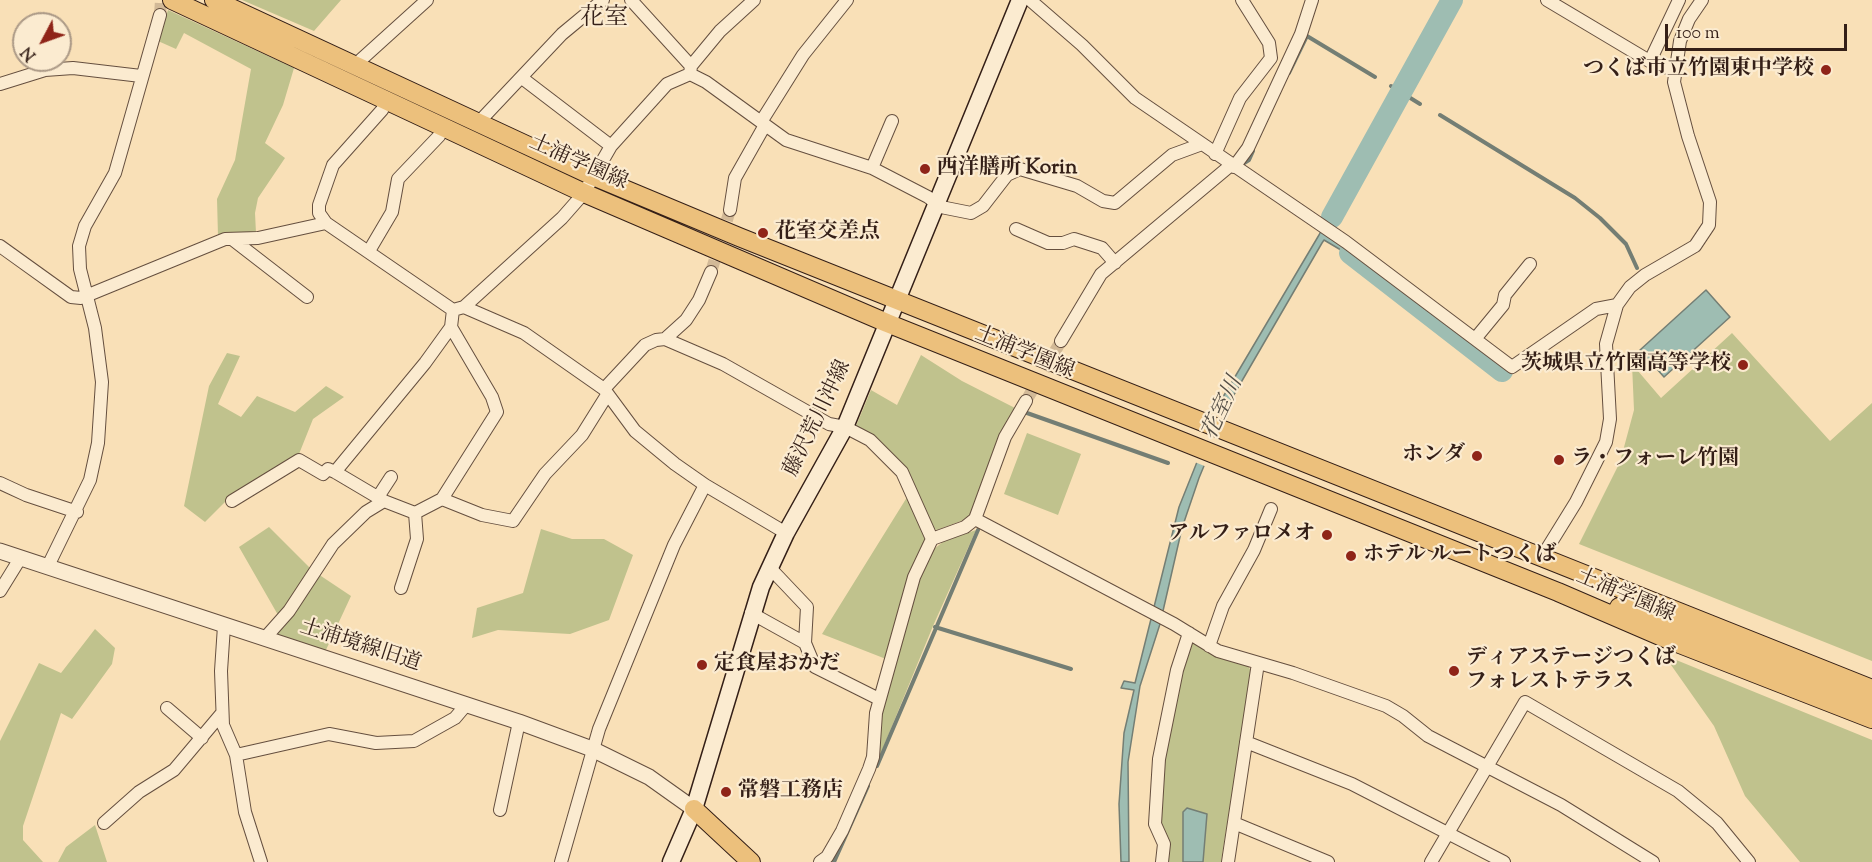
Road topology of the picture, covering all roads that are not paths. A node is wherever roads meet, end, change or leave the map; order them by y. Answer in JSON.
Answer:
{"nodes":[{"id":1,"x":172,"y":0,"type":"edge"},
{"id":2,"x":214,"y":0,"type":"edge"},
{"id":3,"x":603,"y":0,"type":"edge"},
{"id":4,"x":631,"y":0,"type":"edge"},
{"id":5,"x":754,"y":0,"type":"edge"},
{"id":6,"x":847,"y":0,"type":"edge"},
{"id":7,"x":1020,"y":0,"type":"edge"},
{"id":8,"x":1030,"y":0,"type":"edge"},
{"id":9,"x":1242,"y":0,"type":"edge"},
{"id":10,"x":1312,"y":0,"type":"edge"},
{"id":11,"x":1547,"y":0,"type":"edge"},
{"id":12,"x":1679,"y":0,"type":"edge"},
{"id":13,"x":1702,"y":0,"type":"edge"},
{"id":14,"x":420,"y":2,"type":"edge"},
{"id":15,"x":160,"y":15,"type":"tunnel mouth"},
{"id":16,"x":1650,"y":61,"type":"junction"},
{"id":17,"x":354,"y":66,"type":"junction"},
{"id":18,"x":1675,"y":66,"type":"junction"},
{"id":19,"x":691,"y":70,"type":"junction"},
{"id":20,"x":141,"y":76,"type":"junction"},
{"id":21,"x":522,"y":78,"type":"junction"},
{"id":22,"x":0,"y":84,"type":"edge"},
{"id":23,"x":387,"y":100,"type":"junction"},
{"id":24,"x":891,"y":121,"type":"dead end"},
{"id":25,"x":478,"y":123,"type":"junction"},
{"id":26,"x":763,"y":123,"type":"junction"},
{"id":27,"x":443,"y":127,"type":"junction"},
{"id":28,"x":1202,"y":144,"type":"junction"},
{"id":29,"x":611,"y":146,"type":"junction"},
{"id":30,"x":1215,"y":154,"type":"junction"},
{"id":31,"x":1233,"y":166,"type":"junction"},
{"id":32,"x":872,"y":168,"type":"junction"},
{"id":33,"x":593,"y":176,"type":"junction"},
{"id":34,"x":584,"y":193,"type":"junction"},
{"id":35,"x":936,"y":203,"type":"junction"},
{"id":36,"x":730,"y":210,"type":"tunnel mouth"},
{"id":37,"x":326,"y":222,"type":"junction"},
{"id":38,"x":1016,"y":229,"type":"dead end"},
{"id":39,"x":232,"y":239,"type":"junction"},
{"id":40,"x":0,"y":246,"type":"edge"},
{"id":41,"x":369,"y":251,"type":"junction"},
{"id":42,"x":1115,"y":262,"type":"junction"},
{"id":43,"x":1530,"y":264,"type":"dead end"},
{"id":44,"x":711,"y":272,"type":"tunnel mouth"},
{"id":45,"x":86,"y":296,"type":"junction"},
{"id":46,"x":307,"y":297,"type":"dead end"},
{"id":47,"x":896,"y":301,"type":"junction"},
{"id":48,"x":1617,"y":305,"type":"junction"},
{"id":49,"x":459,"y":308,"type":"junction"},
{"id":50,"x":887,"y":323,"type":"junction"},
{"id":51,"x":451,"y":327,"type":"junction"},
{"id":52,"x":665,"y":339,"type":"junction"},
{"id":53,"x":1474,"y":339,"type":"junction"},
{"id":54,"x":1061,"y":340,"type":"tunnel mouth"},
{"id":55,"x":606,"y":392,"type":"junction"},
{"id":56,"x":1026,"y":401,"type":"tunnel mouth"},
{"id":57,"x":844,"y":427,"type":"junction"},
{"id":58,"x":335,"y":472,"type":"junction"},
{"id":59,"x":391,"y":477,"type":"dead end"},
{"id":60,"x":0,"y":483,"type":"edge"},
{"id":61,"x":705,"y":485,"type":"junction"},
{"id":62,"x":381,"y":499,"type":"junction"},
{"id":63,"x":442,"y":499,"type":"junction"},
{"id":64,"x":232,"y":501,"type":"dead end"},
{"id":65,"x":1271,"y":509,"type":"dead end"},
{"id":66,"x":77,"y":512,"type":"junction"},
{"id":67,"x":415,"y":513,"type":"junction"},
{"id":68,"x":975,"y":519,"type":"junction"},
{"id":69,"x":786,"y":533,"type":"junction"},
{"id":70,"x":932,"y":539,"type":"junction"},
{"id":71,"x":0,"y":551,"type":"edge"},
{"id":72,"x":21,"y":557,"type":"junction"},
{"id":73,"x":1542,"y":557,"type":"junction"},
{"id":74,"x":48,"y":566,"type":"junction"},
{"id":75,"x":770,"y":568,"type":"junction"},
{"id":76,"x":1584,"y":574,"type":"junction"},
{"id":77,"x":401,"y":588,"type":"dead end"},
{"id":78,"x":0,"y":591,"type":"edge"},
{"id":79,"x":1570,"y":597,"type":"junction"},
{"id":80,"x":752,"y":613,"type":"junction"},
{"id":81,"x":224,"y":626,"type":"junction"},
{"id":82,"x":1688,"y":631,"type":"junction"},
{"id":83,"x":1189,"y":633,"type":"junction"},
{"id":84,"x":265,"y":638,"type":"junction"},
{"id":85,"x":805,"y":643,"type":"junction"},
{"id":86,"x":1209,"y":646,"type":"junction"},
{"id":87,"x":1258,"y":663,"type":"junction"},
{"id":88,"x":1872,"y":689,"type":"edge"},
{"id":89,"x":879,"y":699,"type":"junction"},
{"id":90,"x":1872,"y":704,"type":"edge"},
{"id":91,"x":466,"y":705,"type":"junction"},
{"id":92,"x":167,"y":708,"type":"dead end"},
{"id":93,"x":222,"y":713,"type":"junction"},
{"id":94,"x":1872,"y":719,"type":"edge"},
{"id":95,"x":519,"y":722,"type":"junction"},
{"id":96,"x":202,"y":738,"type":"junction"},
{"id":97,"x":1246,"y":742,"type":"junction"},
{"id":98,"x":592,"y":748,"type":"junction"},
{"id":99,"x":236,"y":755,"type":"junction"},
{"id":100,"x":1488,"y":765,"type":"junction"},
{"id":101,"x":694,"y":809,"type":"junction"},
{"id":102,"x":500,"y":810,"type":"dead end"},
{"id":103,"x":104,"y":823,"type":"dead end"},
{"id":104,"x":1234,"y":823,"type":"junction"},
{"id":105,"x":1449,"y":834,"type":"junction"},
{"id":106,"x":261,"y":862,"type":"edge"},
{"id":107,"x":561,"y":862,"type":"edge"},
{"id":108,"x":671,"y":862,"type":"edge"},
{"id":109,"x":751,"y":862,"type":"edge"},
{"id":110,"x":820,"y":862,"type":"edge"},
{"id":111,"x":1162,"y":862,"type":"edge"},
{"id":112,"x":1228,"y":862,"type":"edge"},
{"id":113,"x":1328,"y":862,"type":"edge"},
{"id":114,"x":1431,"y":862,"type":"edge"},
{"id":115,"x":1504,"y":862,"type":"edge"},
{"id":116,"x":1653,"y":862,"type":"edge"},
{"id":117,"x":1749,"y":862,"type":"edge"}],
"edges":[{"from":1,"to":23,"type":"main road","name":"土浦学園線"},
{"from":2,"to":17,"type":"main road","name":"土浦学園線"},
{"from":3,"to":21,"type":"street"},
{"from":4,"to":19,"type":"street"},
{"from":5,"to":19,"type":"street"},
{"from":6,"to":26,"type":"street"},
{"from":7,"to":35,"type":"main road","name":"藤沢荒川沖線"},
{"from":8,"to":28,"type":"street"},
{"from":9,"to":30,"type":"street"},
{"from":10,"to":31,"type":"street"},
{"from":11,"to":16,"type":"street"},
{"from":12,"to":16,"type":"street"},
{"from":13,"to":18,"type":"street"},
{"from":14,"to":17,"type":"street"},
{"from":15,"to":20,"type":"street"},
{"from":16,"to":18,"type":"street"},
{"from":17,"to":25,"type":"main road","name":"土浦学園線"},
{"from":18,"to":48,"type":"street"},
{"from":19,"to":26,"type":"street"},
{"from":19,"to":29,"type":"street"},
{"from":20,"to":22,"type":"street"},
{"from":20,"to":45,"type":"street"},
{"from":21,"to":25,"type":"street"},
{"from":21,"to":29,"type":"street"},
{"from":23,"to":27,"type":"main road","name":"土浦学園線"},
{"from":23,"to":37,"type":"street"},
{"from":24,"to":32,"type":"street"},
{"from":25,"to":33,"type":"main road","name":"土浦学園線"},
{"from":26,"to":32,"type":"street"},
{"from":26,"to":36,"type":"street"},
{"from":27,"to":34,"type":"main road","name":"土浦学園線"},
{"from":27,"to":41,"type":"street"},
{"from":28,"to":30,"type":"street"},
{"from":28,"to":35,"type":"street"},
{"from":29,"to":33,"type":"street"},
{"from":30,"to":31,"type":"street"},
{"from":31,"to":42,"type":"street"},
{"from":31,"to":53,"type":"street"},
{"from":32,"to":35,"type":"street"},
{"from":33,"to":34,"type":"street"},
{"from":33,"to":47,"type":"main road","name":"土浦学園線"},
{"from":34,"to":49,"type":"street"},
{"from":34,"to":50,"type":"main road","name":"土浦学園線"},
{"from":35,"to":47,"type":"main road","name":"藤沢荒川沖線"},
{"from":37,"to":39,"type":"street"},
{"from":37,"to":41,"type":"street"},
{"from":38,"to":42,"type":"street"},
{"from":39,"to":45,"type":"street"},
{"from":39,"to":46,"type":"street"},
{"from":40,"to":45,"type":"street"},
{"from":41,"to":49,"type":"street"},
{"from":42,"to":54,"type":"street"},
{"from":43,"to":53,"type":"street"},
{"from":44,"to":52,"type":"street"},
{"from":45,"to":66,"type":"street"},
{"from":47,"to":50,"type":"main road","name":"藤沢荒川沖線"},
{"from":47,"to":73,"type":"main road","name":"土浦学園線"},
{"from":48,"to":53,"type":"street"},
{"from":48,"to":73,"type":"street"},
{"from":49,"to":51,"type":"street"},
{"from":49,"to":55,"type":"street"},
{"from":50,"to":57,"type":"main road","name":"藤沢荒川沖線"},
{"from":50,"to":79,"type":"main road","name":"土浦学園線"},
{"from":51,"to":58,"type":"street"},
{"from":51,"to":63,"type":"street"},
{"from":52,"to":55,"type":"street"},
{"from":52,"to":57,"type":"street"},
{"from":55,"to":61,"type":"street"},
{"from":55,"to":63,"type":"street"},
{"from":56,"to":68,"type":"street"},
{"from":57,"to":69,"type":"main road","name":"藤沢荒川沖線"},
{"from":57,"to":70,"type":"street"},
{"from":58,"to":62,"type":"street"},
{"from":58,"to":64,"type":"street"},
{"from":59,"to":62,"type":"street"},
{"from":60,"to":66,"type":"street"},
{"from":61,"to":69,"type":"street"},
{"from":61,"to":98,"type":"street"},
{"from":62,"to":67,"type":"street"},
{"from":62,"to":84,"type":"street"},
{"from":63,"to":67,"type":"street"},
{"from":65,"to":86,"type":"street"},
{"from":66,"to":74,"type":"street"},
{"from":67,"to":77,"type":"street"},
{"from":68,"to":70,"type":"street"},
{"from":68,"to":83,"type":"street"},
{"from":69,"to":75,"type":"main road","name":"藤沢荒川沖線"},
{"from":70,"to":89,"type":"street"},
{"from":71,"to":72,"type":"street","name":"土浦境線旧道"},
{"from":72,"to":74,"type":"street","name":"土浦境線旧道"},
{"from":72,"to":78,"type":"street"},
{"from":73,"to":76,"type":"main road","name":"土浦学園線"},
{"from":74,"to":81,"type":"street","name":"土浦境線旧道"},
{"from":75,"to":80,"type":"main road","name":"藤沢荒川沖線"},
{"from":75,"to":85,"type":"street"},
{"from":76,"to":82,"type":"main road"},
{"from":76,"to":88,"type":"main road","name":"土浦学園線"},
{"from":79,"to":82,"type":"main road"},
{"from":79,"to":94,"type":"main road","name":"土浦学園線"},
{"from":80,"to":85,"type":"street"},
{"from":80,"to":101,"type":"main road","name":"藤沢荒川沖線"},
{"from":81,"to":84,"type":"street","name":"土浦境線旧道"},
{"from":81,"to":93,"type":"street"},
{"from":82,"to":90,"type":"main road"},
{"from":83,"to":86,"type":"street"},
{"from":83,"to":111,"type":"street"},
{"from":84,"to":91,"type":"street","name":"土浦境線旧道"},
{"from":85,"to":89,"type":"street"},
{"from":86,"to":87,"type":"street"},
{"from":87,"to":97,"type":"street"},
{"from":87,"to":100,"type":"street"},
{"from":89,"to":110,"type":"street"},
{"from":91,"to":95,"type":"street","name":"土浦境線旧道"},
{"from":91,"to":99,"type":"street"},
{"from":92,"to":96,"type":"street"},
{"from":93,"to":96,"type":"street"},
{"from":93,"to":99,"type":"street"},
{"from":95,"to":98,"type":"street","name":"土浦境線旧道"},
{"from":95,"to":102,"type":"street"},
{"from":96,"to":103,"type":"street"},
{"from":97,"to":104,"type":"street"},
{"from":97,"to":105,"type":"street"},
{"from":98,"to":101,"type":"street","name":"土浦境線旧道"},
{"from":98,"to":107,"type":"street"},
{"from":99,"to":106,"type":"street"},
{"from":100,"to":105,"type":"street"},
{"from":100,"to":116,"type":"street"},
{"from":100,"to":117,"type":"street"},
{"from":101,"to":108,"type":"main road","name":"藤沢荒川沖線"},
{"from":101,"to":109,"type":"main road"},
{"from":104,"to":112,"type":"street"},
{"from":104,"to":113,"type":"street"},
{"from":105,"to":114,"type":"street"},
{"from":105,"to":115,"type":"street"}]}
